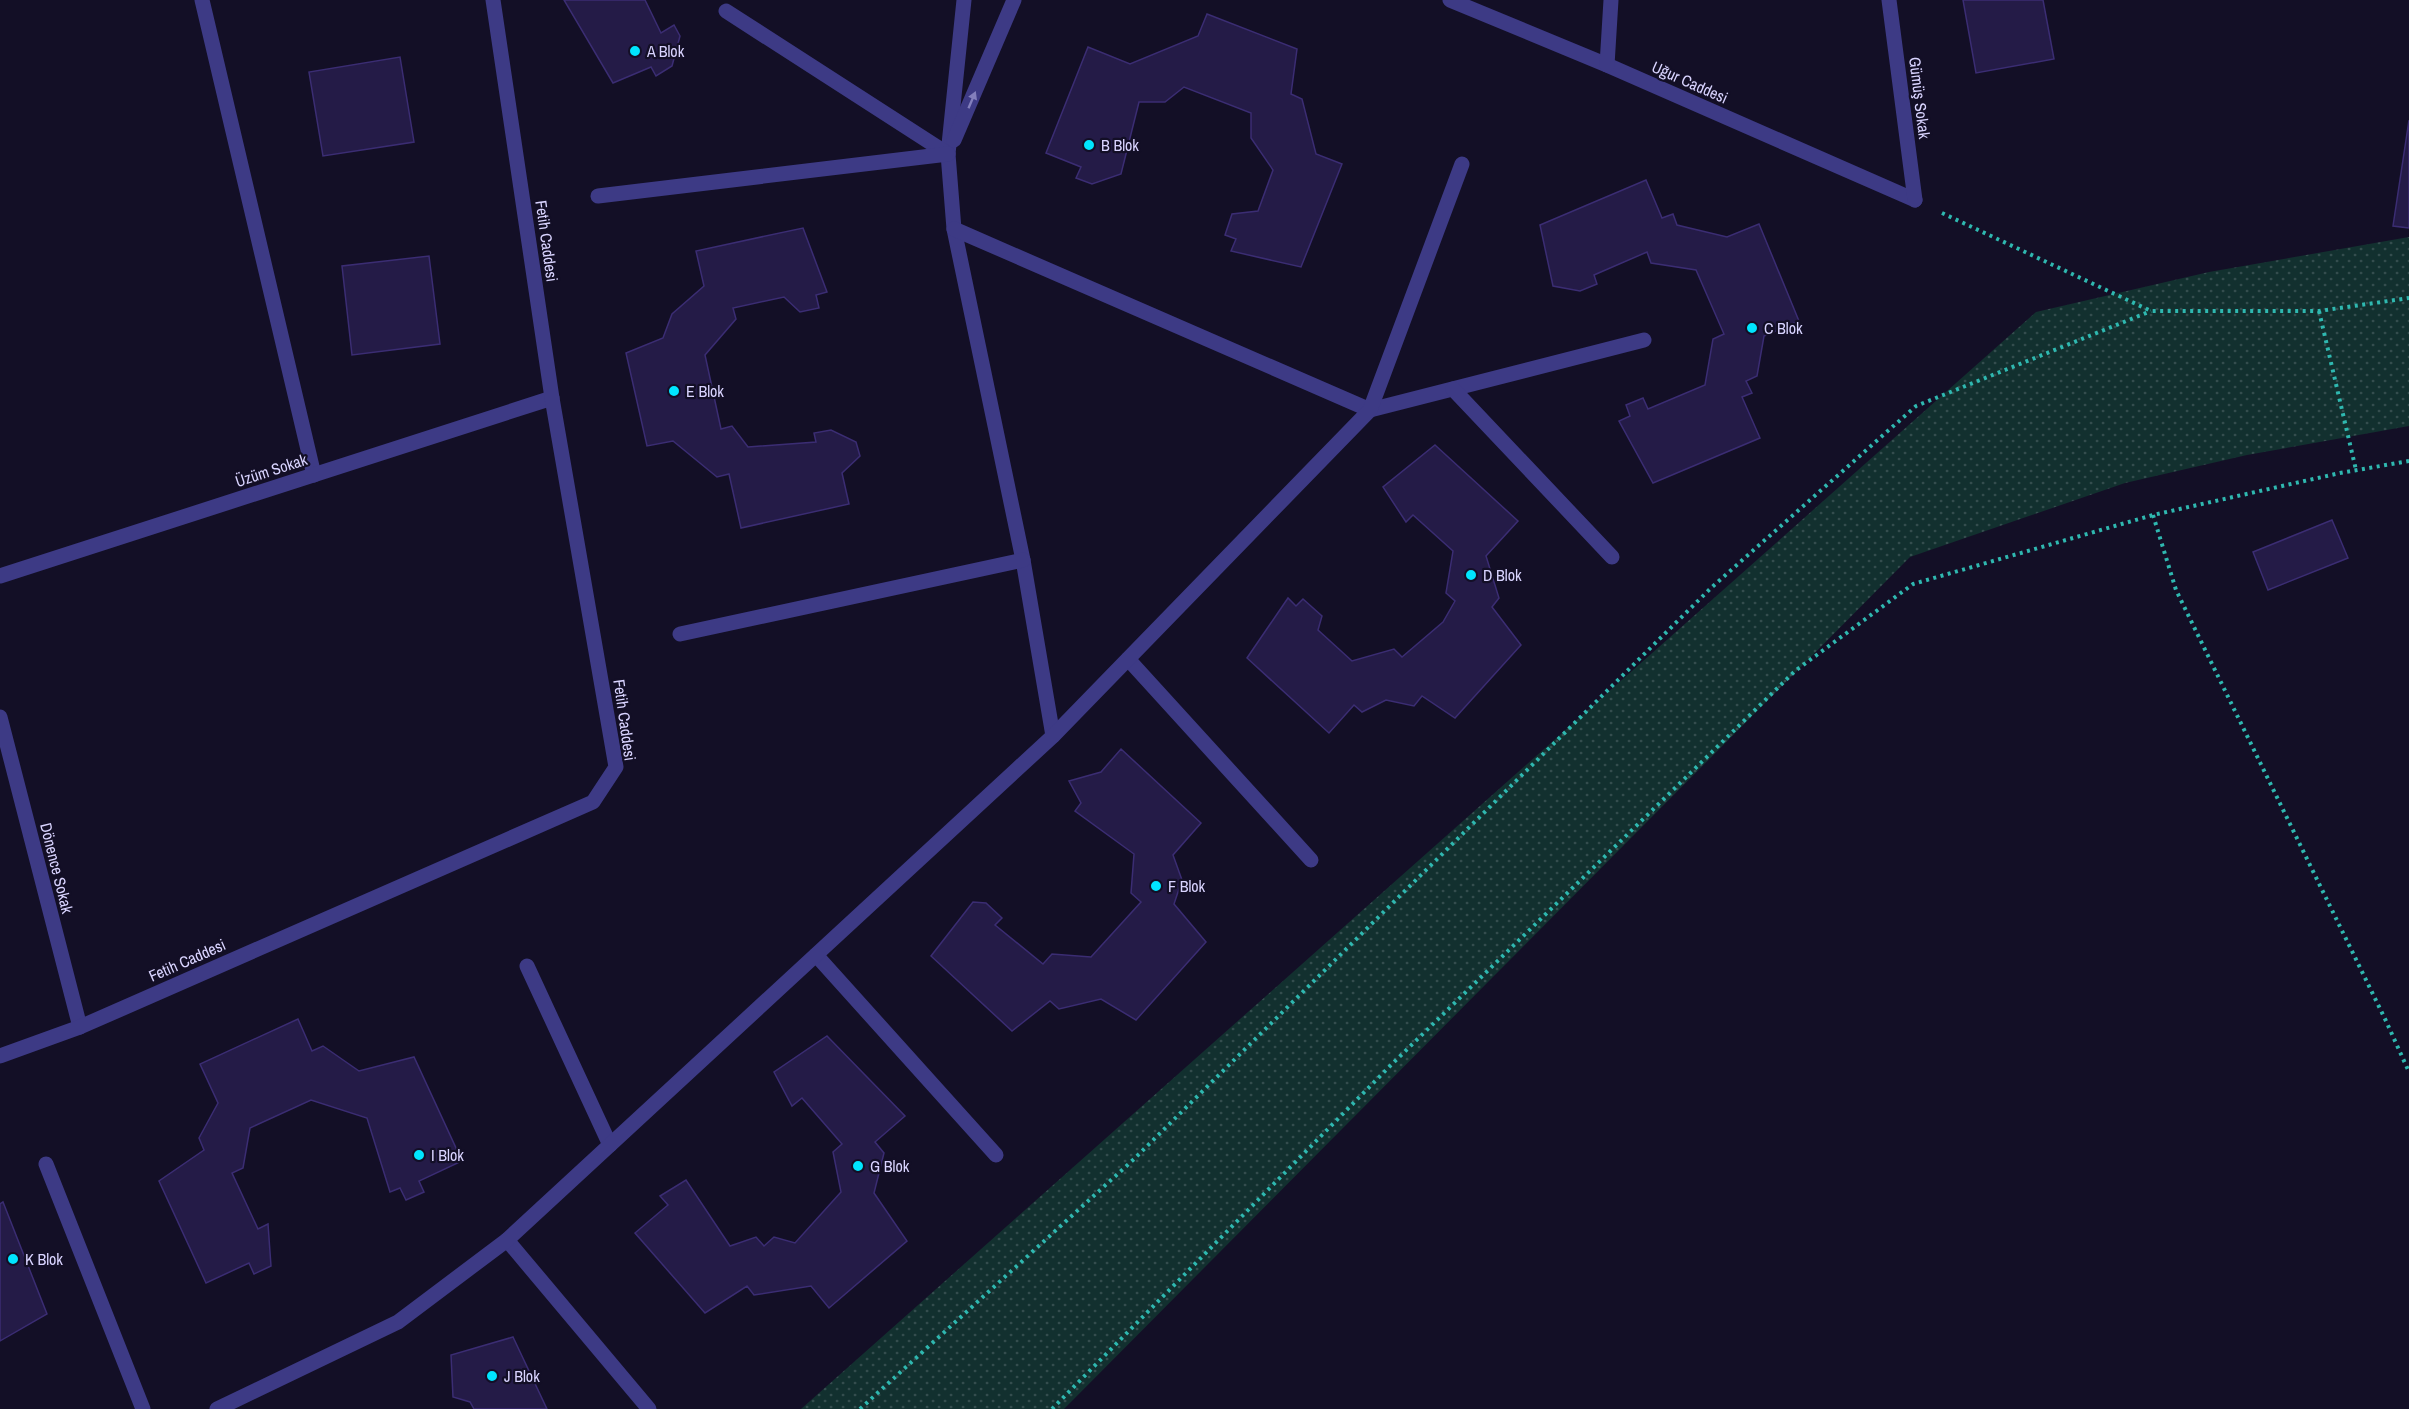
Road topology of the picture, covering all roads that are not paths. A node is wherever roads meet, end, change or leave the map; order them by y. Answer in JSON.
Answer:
{"nodes":[{"id":1,"x":202,"y":0,"type":"edge"},
{"id":2,"x":493,"y":0,"type":"edge"},
{"id":3,"x":964,"y":0,"type":"edge"},
{"id":4,"x":1014,"y":0,"type":"edge"},
{"id":5,"x":1450,"y":0,"type":"edge"},
{"id":6,"x":1611,"y":0,"type":"edge"},
{"id":7,"x":1889,"y":0,"type":"edge"},
{"id":8,"x":726,"y":11,"type":"dead end"},
{"id":9,"x":1607,"y":64,"type":"junction"},
{"id":10,"x":948,"y":154,"type":"junction"},
{"id":11,"x":1462,"y":164,"type":"dead end"},
{"id":12,"x":598,"y":196,"type":"dead end"},
{"id":13,"x":1915,"y":200,"type":"joint"},
{"id":14,"x":954,"y":229,"type":"junction"},
{"id":15,"x":1644,"y":340,"type":"dead end"},
{"id":16,"x":1453,"y":389,"type":"junction"},
{"id":17,"x":552,"y":399,"type":"junction"},
{"id":18,"x":1370,"y":410,"type":"junction"},
{"id":19,"x":314,"y":475,"type":"junction"},
{"id":20,"x":1612,"y":557,"type":"dead end"},
{"id":21,"x":1023,"y":560,"type":"junction"},
{"id":22,"x":0,"y":576,"type":"edge"},
{"id":23,"x":680,"y":634,"type":"dead end"},
{"id":24,"x":1128,"y":659,"type":"junction"},
{"id":25,"x":0,"y":717,"type":"edge"},
{"id":26,"x":1053,"y":736,"type":"junction"},
{"id":27,"x":1311,"y":860,"type":"dead end"},
{"id":28,"x":816,"y":955,"type":"junction"},
{"id":29,"x":527,"y":966,"type":"dead end"},
{"id":30,"x":80,"y":1027,"type":"junction"},
{"id":31,"x":0,"y":1056,"type":"edge"},
{"id":32,"x":610,"y":1145,"type":"junction"},
{"id":33,"x":996,"y":1155,"type":"dead end"},
{"id":34,"x":46,"y":1164,"type":"dead end"},
{"id":35,"x":507,"y":1240,"type":"junction"},
{"id":36,"x":143,"y":1409,"type":"edge"},
{"id":37,"x":217,"y":1409,"type":"edge"},
{"id":38,"x":649,"y":1409,"type":"edge"}],
"edges":[{"from":1,"to":19,"type":"street"},
{"from":2,"to":17,"type":"street","name":"Fetih Caddesi"},
{"from":3,"to":10,"type":"street"},
{"from":10,"to":4,"type":"street","one_way":true},
{"from":5,"to":9,"type":"street","name":"Uğur Caddesi"},
{"from":6,"to":9,"type":"street"},
{"from":7,"to":13,"type":"street","name":"Gümüş Sokak"},
{"from":8,"to":10,"type":"street"},
{"from":9,"to":13,"type":"street","name":"Uğur Caddesi"},
{"from":10,"to":12,"type":"street"},
{"from":10,"to":14,"type":"street"},
{"from":11,"to":18,"type":"street"},
{"from":14,"to":18,"type":"street"},
{"from":14,"to":21,"type":"street"},
{"from":15,"to":16,"type":"street"},
{"from":16,"to":18,"type":"street"},
{"from":16,"to":20,"type":"street"},
{"from":17,"to":19,"type":"street","name":"Üzüm Sokak"},
{"from":17,"to":30,"type":"street","name":"Fetih Caddesi"},
{"from":18,"to":24,"type":"street"},
{"from":19,"to":22,"type":"street","name":"Üzüm Sokak"},
{"from":21,"to":23,"type":"street"},
{"from":21,"to":26,"type":"street"},
{"from":24,"to":26,"type":"street"},
{"from":24,"to":27,"type":"street"},
{"from":25,"to":30,"type":"street","name":"Dönence Sokak"},
{"from":26,"to":28,"type":"street"},
{"from":28,"to":32,"type":"street"},
{"from":28,"to":33,"type":"street"},
{"from":29,"to":32,"type":"street"},
{"from":30,"to":31,"type":"street","name":"Fetih Caddesi"},
{"from":32,"to":35,"type":"street"},
{"from":34,"to":36,"type":"street"},
{"from":35,"to":37,"type":"street"},
{"from":35,"to":38,"type":"street"}]}
